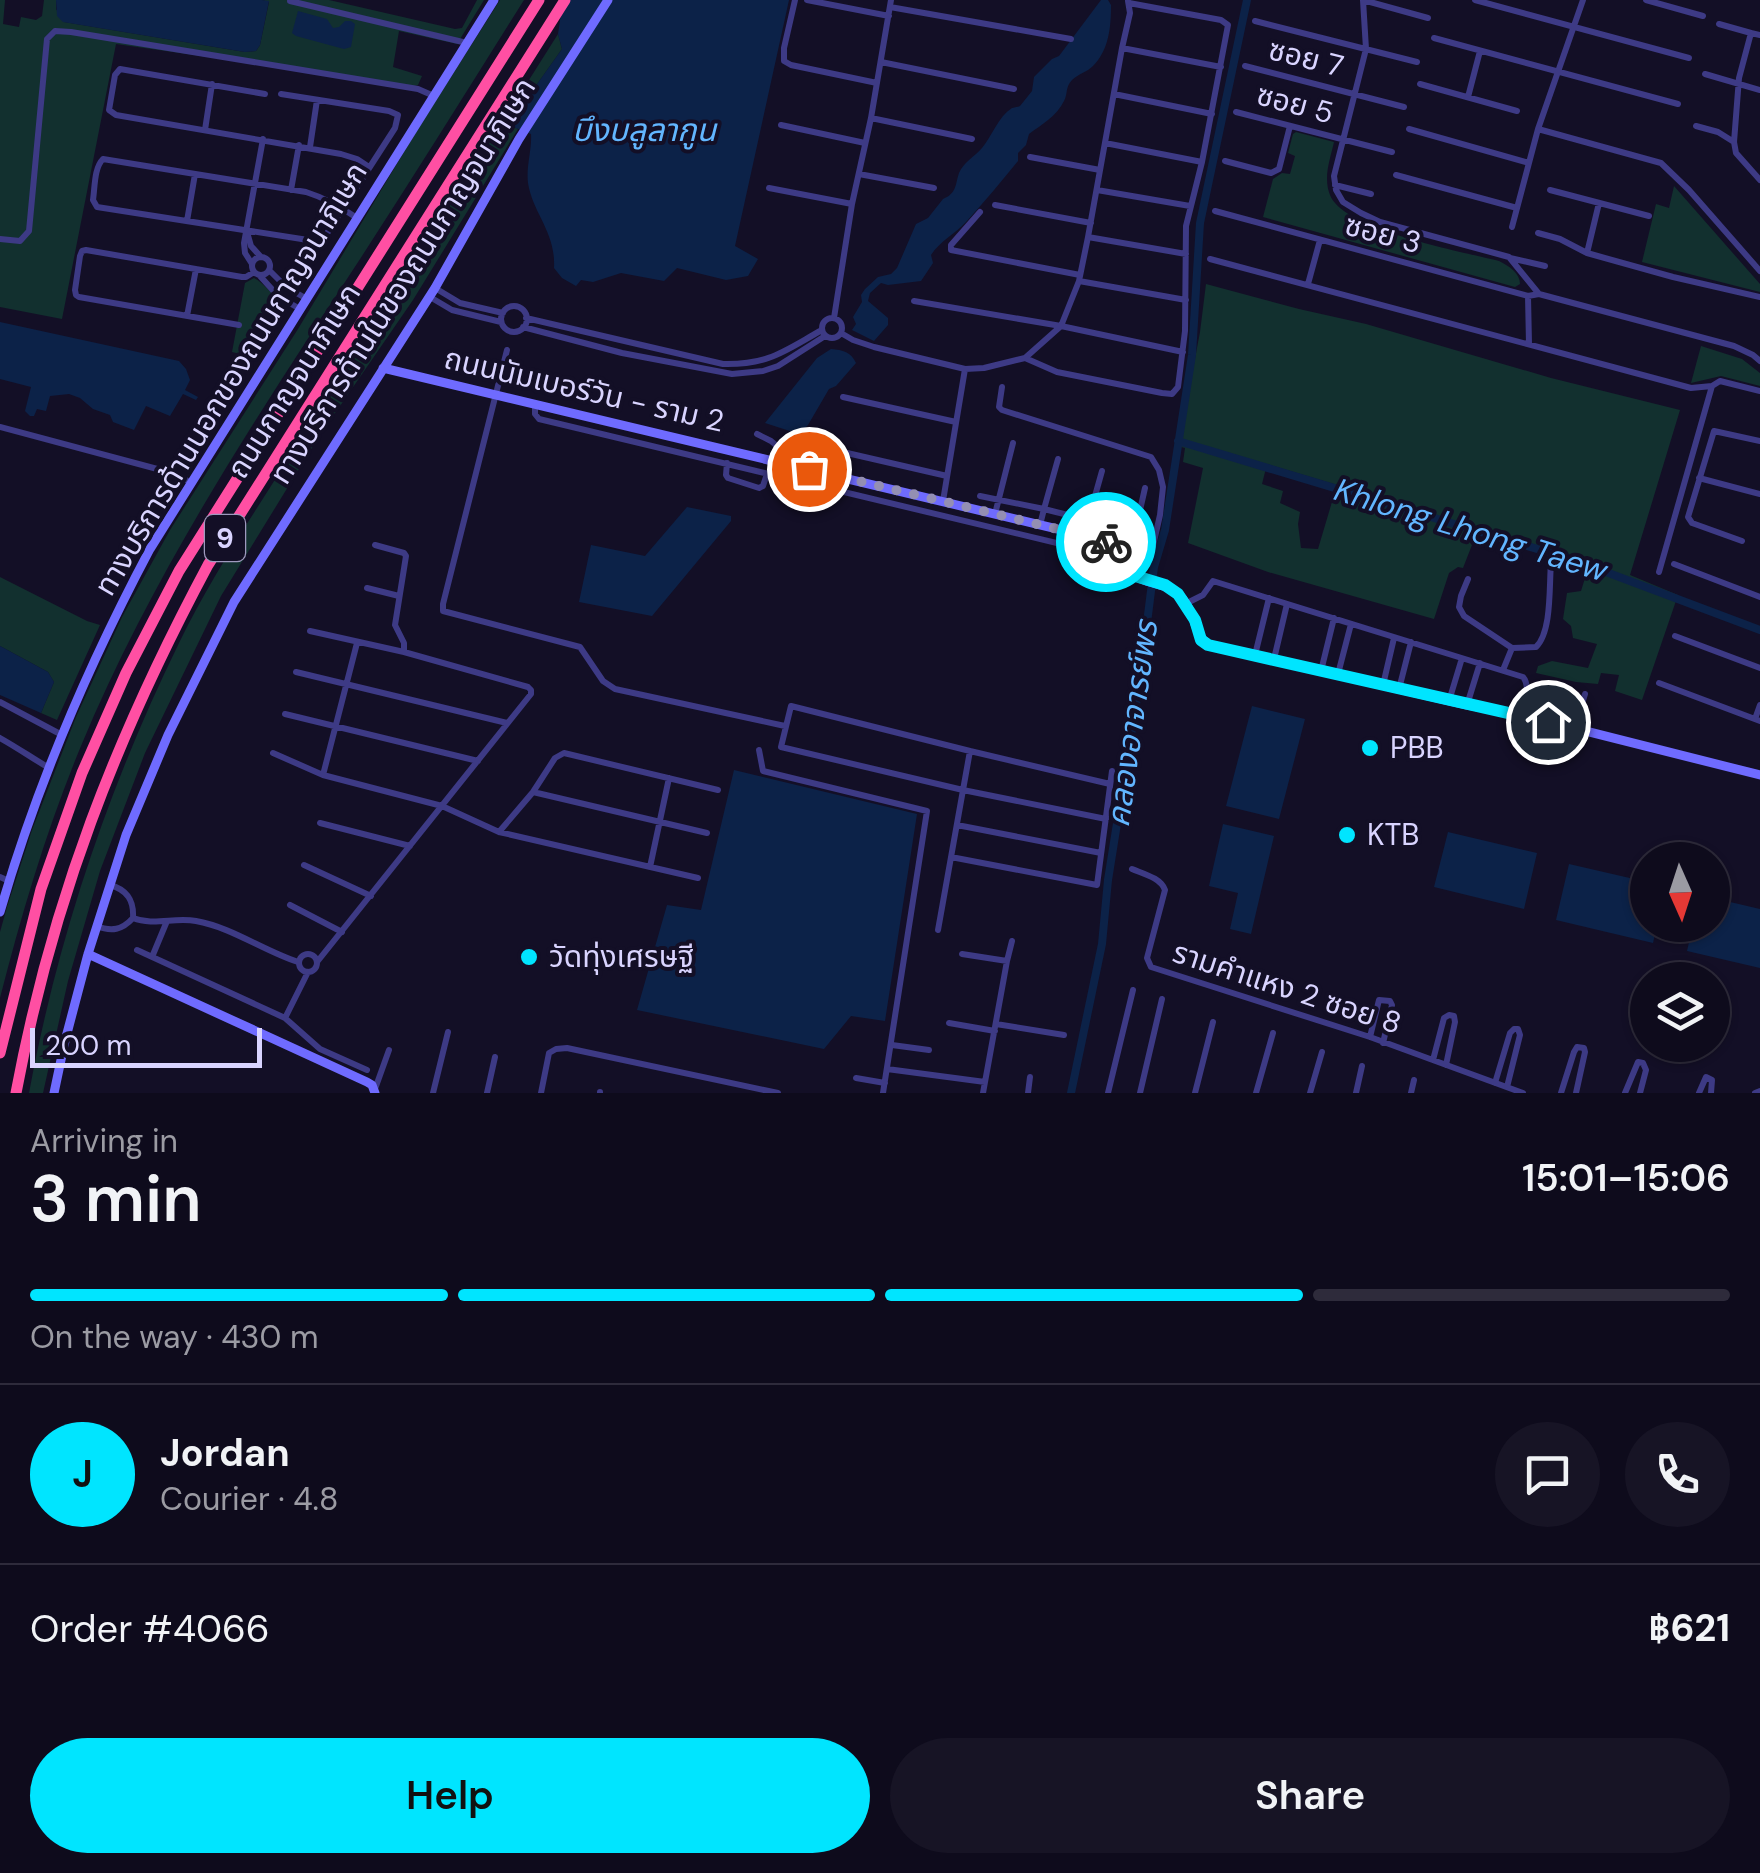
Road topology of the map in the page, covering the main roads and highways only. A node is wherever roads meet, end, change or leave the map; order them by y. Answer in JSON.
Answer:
{"nodes":[{"id":1,"x":494,"y":0,"type":"edge"},
{"id":2,"x":539,"y":0,"type":"edge"},
{"id":3,"x":564,"y":0,"type":"edge"},
{"id":4,"x":608,"y":0,"type":"edge"},
{"id":5,"x":383,"y":368,"type":"junction"},
{"id":6,"x":1760,"y":774,"type":"edge"},
{"id":7,"x":5,"y":878,"type":"edge"},
{"id":8,"x":0,"y":912,"type":"edge"},
{"id":9,"x":88,"y":954,"type":"junction"},
{"id":10,"x":0,"y":1053,"type":"edge"},
{"id":11,"x":375,"y":1091,"type":"edge"},
{"id":12,"x":16,"y":1093,"type":"edge"},
{"id":13,"x":54,"y":1093,"type":"edge"}],
"edges":[{"from":1,"to":7,"type":"main road","name":"ทางบริการด้านนอกของถนนกาญจนาภิเษก"},
{"from":2,"to":10,"type":"highway","name":"ถนนกาญจนาภิเษก","number":"9"},
{"from":3,"to":12,"type":"highway","name":"ถนนกาญจนาภิเษก","number":"9"},
{"from":4,"to":5,"type":"main road","name":"ทางบริการด้านในของถนนกาญจนาภิเษก"},
{"from":5,"to":6,"type":"main road","name":"ถนนนัมเบอร์วัน - ราม 2"},
{"from":5,"to":9,"type":"main road","name":"ทางบริการด้านในของถนนกาญจนาภิเษก"},
{"from":7,"to":8,"type":"main road","name":"ทางบริการด้านนอกของถนนกาญจนาภิเษก"},
{"from":9,"to":11,"type":"main road"},
{"from":9,"to":13,"type":"main road","name":"ทางบริการด้านในของถนนกาญจนาภิเษก"}]}
